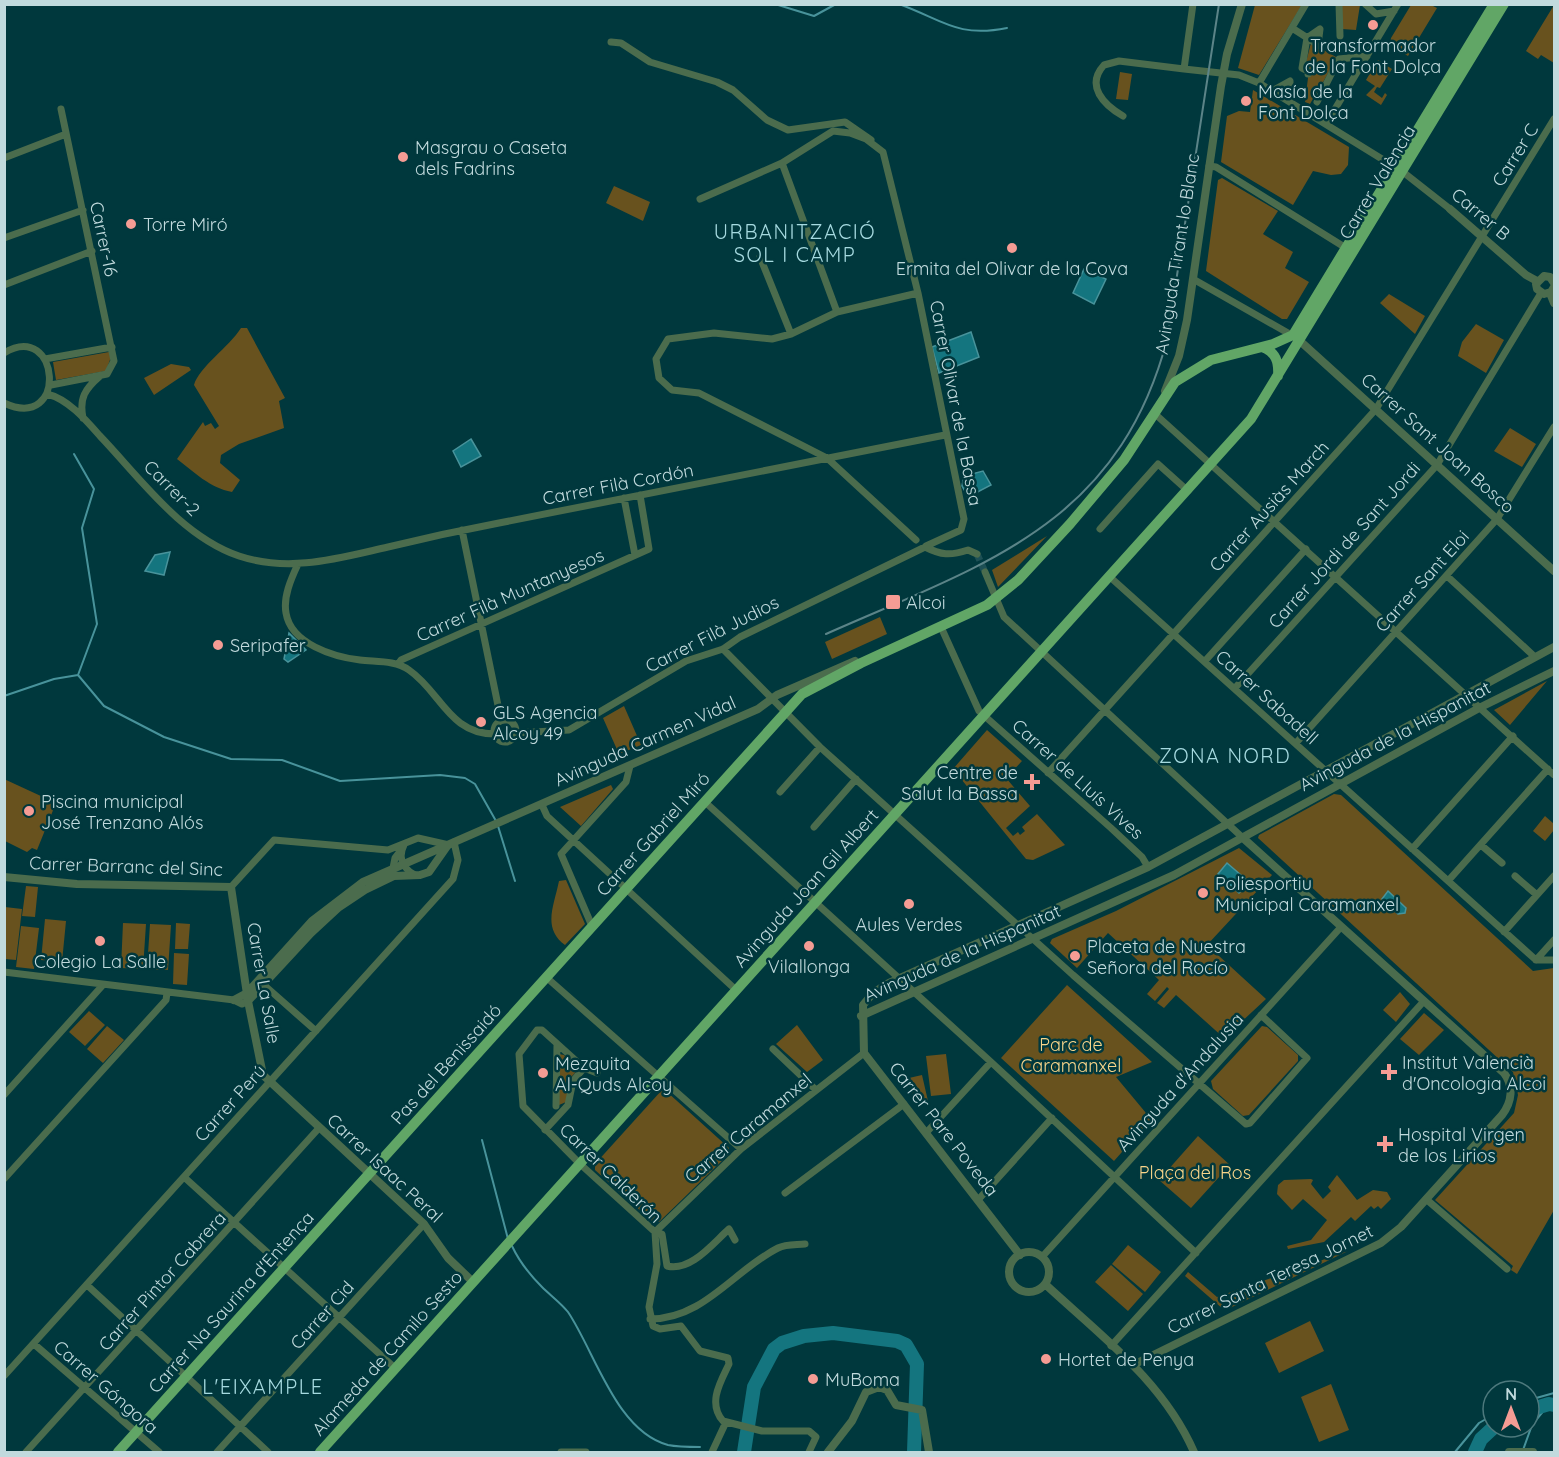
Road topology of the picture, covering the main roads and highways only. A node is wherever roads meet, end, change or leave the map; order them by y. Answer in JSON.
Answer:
{"nodes":[{"id":1,"x":1494,"y":4,"type":"edge"},
{"id":2,"x":1504,"y":4,"type":"edge"},
{"id":3,"x":1399,"y":169,"type":"junction"},
{"id":4,"x":1297,"y":338,"type":"junction"},
{"id":5,"x":1262,"y":347,"type":"junction"},
{"id":6,"x":1278,"y":376,"type":"junction"},
{"id":7,"x":1212,"y":464,"type":"joint"},
{"id":8,"x":784,"y":713,"type":"joint"},
{"id":9,"x":546,"y":977,"type":"joint"},
{"id":10,"x":369,"y":1174,"type":"joint"},
{"id":11,"x":545,"y":1201,"type":"joint"},
{"id":12,"x":118,"y":1452,"type":"edge"},
{"id":13,"x":320,"y":1452,"type":"edge"}],
"edges":[{"from":1,"to":3,"type":"main road","name":"Carrer València"},
{"from":2,"to":3,"type":"main road","name":"Carrer València"},
{"from":3,"to":4,"type":"main road","name":"Carrer València"},
{"from":3,"to":4,"type":"main road","name":"Carrer València"},
{"from":4,"to":5,"type":"main road"},
{"from":4,"to":6,"type":"main road","name":"Carrer València"},
{"from":5,"to":6,"type":"main road"},
{"from":5,"to":8,"type":"main road","name":"Avinguda Tirant lo Blanc"},
{"from":6,"to":7,"type":"main road","name":"Carrer València"},
{"from":7,"to":11,"type":"main road","name":"Avinguda Joan Gil Albert"},
{"from":8,"to":9,"type":"main road","name":"Carrer Gabriel Miró"},
{"from":9,"to":10,"type":"main road","name":"Pas del Benissaidó"},
{"from":10,"to":12,"type":"main road","name":"Carrer Na Saurina d'Entença"},
{"from":11,"to":13,"type":"main road","name":"Alameda de Camilo Sesto"}]}
